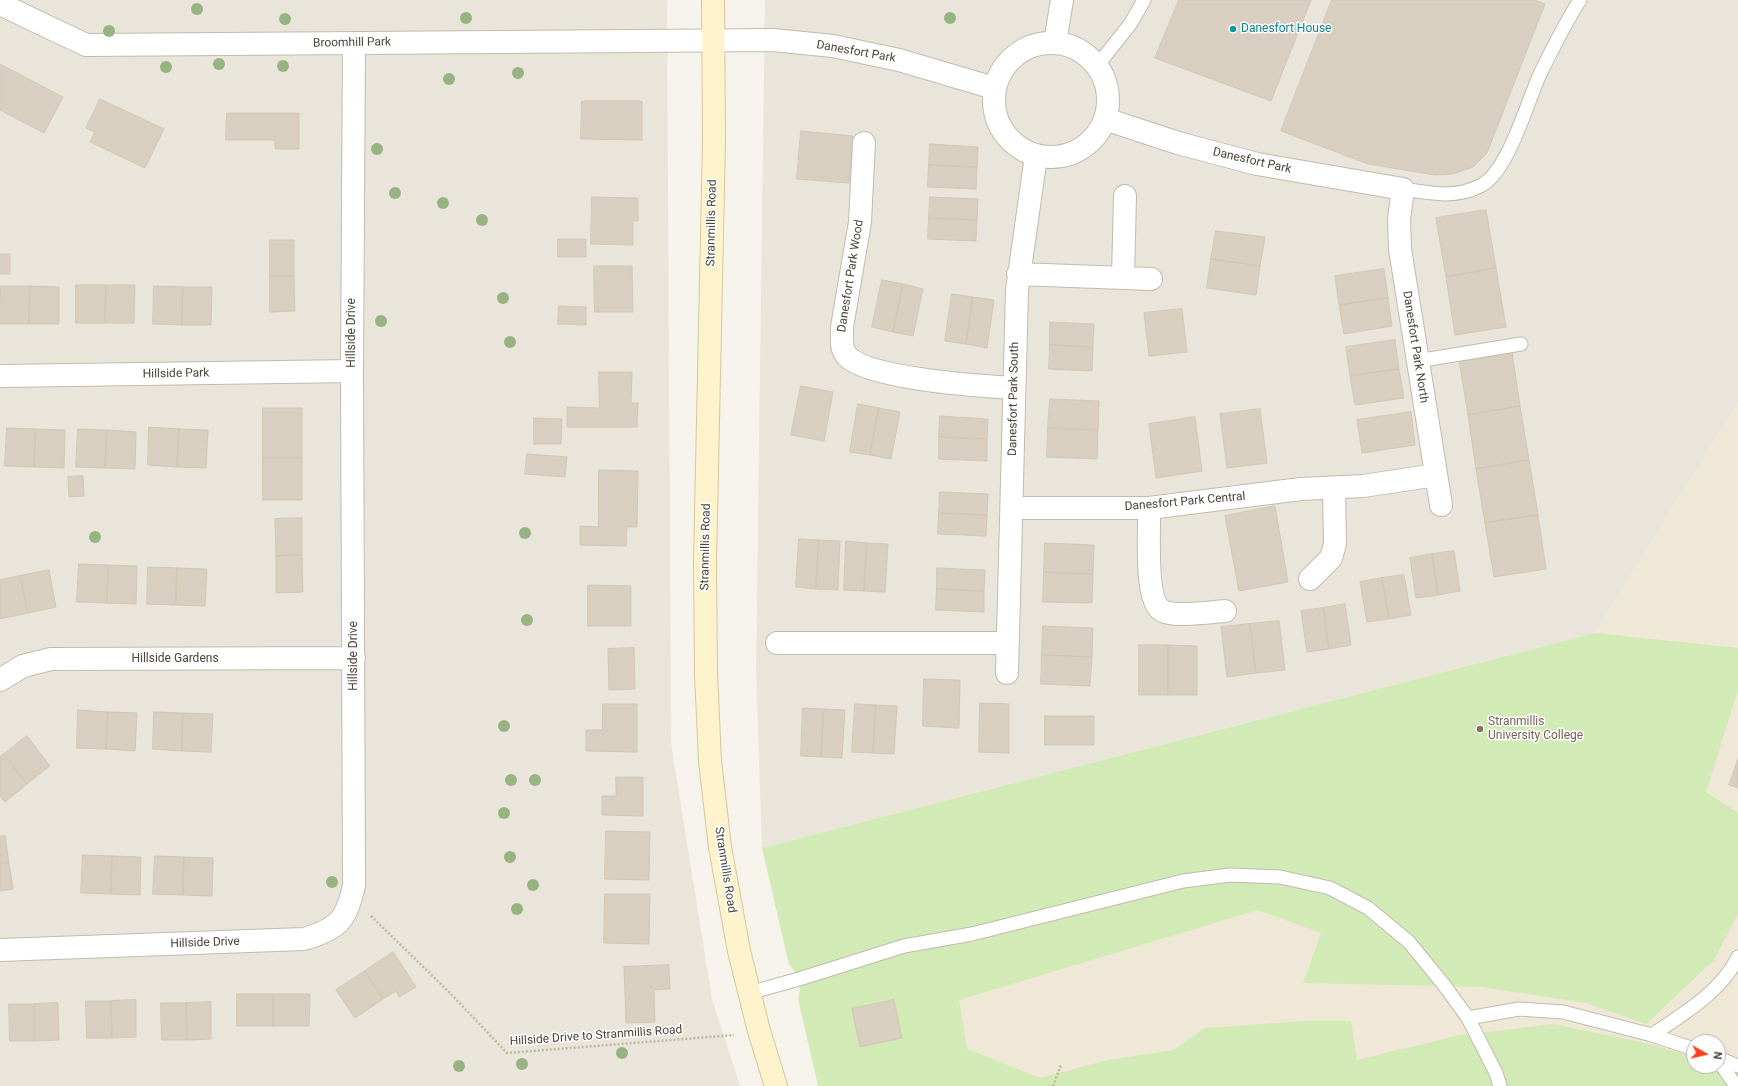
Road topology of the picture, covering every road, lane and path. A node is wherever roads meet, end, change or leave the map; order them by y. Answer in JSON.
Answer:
{"nodes":[{"id":1,"x":713,"y":0,"type":"edge"},
{"id":2,"x":1062,"y":0,"type":"edge"},
{"id":3,"x":1144,"y":0,"type":"edge"},
{"id":4,"x":1580,"y":0,"type":"edge"},
{"id":5,"x":0,"y":4,"type":"edge"},
{"id":6,"x":713,"y":39,"type":"junction"},
{"id":7,"x":354,"y":43,"type":"junction"},
{"id":8,"x":1055,"y":43,"type":"junction"},
{"id":9,"x":1097,"y":66,"type":"junction"},
{"id":10,"x":994,"y":88,"type":"junction"},
{"id":11,"x":1105,"y":120,"type":"junction"},
{"id":12,"x":864,"y":144,"type":"dead end"},
{"id":13,"x":1036,"y":156,"type":"junction"},
{"id":14,"x":1403,"y":189,"type":"junction"},
{"id":15,"x":1124,"y":196,"type":"dead end"},
{"id":16,"x":1018,"y":274,"type":"junction"},
{"id":17,"x":1123,"y":278,"type":"junction"},
{"id":18,"x":1151,"y":279,"type":"dead end"},
{"id":19,"x":1521,"y":344,"type":"dead end"},
{"id":20,"x":1417,"y":361,"type":"junction"},
{"id":21,"x":352,"y":371,"type":"junction"},
{"id":22,"x":0,"y":376,"type":"edge"},
{"id":23,"x":1014,"y":388,"type":"junction"},
{"id":24,"x":1436,"y":475,"type":"junction"},
{"id":25,"x":1334,"y":488,"type":"junction"},
{"id":26,"x":1441,"y":504,"type":"dead end"},
{"id":27,"x":1012,"y":508,"type":"junction"},
{"id":28,"x":1149,"y":508,"type":"junction"},
{"id":29,"x":1310,"y":579,"type":"dead end"},
{"id":30,"x":1225,"y":611,"type":"dead end"},
{"id":31,"x":1008,"y":642,"type":"junction"},
{"id":32,"x":777,"y":644,"type":"dead end"},
{"id":33,"x":354,"y":658,"type":"junction"},
{"id":34,"x":1007,"y":673,"type":"dead end"},
{"id":35,"x":0,"y":680,"type":"edge"},
{"id":36,"x":350,"y":905,"type":"junction"},
{"id":37,"x":0,"y":950,"type":"edge"},
{"id":38,"x":1738,"y":957,"type":"edge"},
{"id":39,"x":749,"y":993,"type":"junction"},
{"id":40,"x":1468,"y":1018,"type":"junction"},
{"id":41,"x":759,"y":1031,"type":"junction"},
{"id":42,"x":1652,"y":1035,"type":"junction"},
{"id":43,"x":1686,"y":1046,"type":"edge"},
{"id":44,"x":1726,"y":1062,"type":"edge"},
{"id":45,"x":1061,"y":1065,"type":"dead end"},
{"id":46,"x":1738,"y":1066,"type":"edge"},
{"id":47,"x":1726,"y":1071,"type":"edge"},
{"id":48,"x":776,"y":1086,"type":"edge"},
{"id":49,"x":1053,"y":1086,"type":"edge"},
{"id":50,"x":1500,"y":1086,"type":"edge"},
{"id":51,"x":1736,"y":1086,"type":"edge"}],
"edges":[{"from":1,"to":6,"type":"street","name":"Stranmillis Road"},
{"from":2,"to":8,"type":"street"},
{"from":3,"to":9,"type":"lane"},
{"from":4,"to":14,"type":"lane"},
{"from":5,"to":7,"type":"street","name":"Broomhill Park"},
{"from":6,"to":7,"type":"street","name":"Broomhill Park"},
{"from":6,"to":10,"type":"street","name":"Danesfort Park"},
{"from":6,"to":39,"type":"street","name":"Stranmillis Road"},
{"from":7,"to":21,"type":"street","name":"Hillside Drive"},
{"from":8,"to":9,"type":"street"},
{"from":8,"to":10,"type":"street"},
{"from":9,"to":11,"type":"street"},
{"from":10,"to":13,"type":"street"},
{"from":11,"to":13,"type":"street"},
{"from":11,"to":14,"type":"street","name":"Danesfort Park"},
{"from":12,"to":23,"type":"street","name":"Danesfort Park Wood"},
{"from":13,"to":16,"type":"street","name":"Danesfort Park South"},
{"from":14,"to":20,"type":"street","name":"Danesfort Park North"},
{"from":15,"to":17,"type":"street"},
{"from":16,"to":17,"type":"street"},
{"from":16,"to":23,"type":"street","name":"Danesfort Park South"},
{"from":17,"to":18,"type":"street"},
{"from":19,"to":20,"type":"lane"},
{"from":20,"to":24,"type":"street","name":"Danesfort Park North"},
{"from":21,"to":22,"type":"street","name":"Hillside Park"},
{"from":21,"to":33,"type":"street","name":"Hillside Drive"},
{"from":23,"to":27,"type":"street","name":"Danesfort Park South"},
{"from":24,"to":25,"type":"street","name":"Danesfort Park Central"},
{"from":24,"to":26,"type":"street","name":"Danesfort Park North"},
{"from":25,"to":28,"type":"street","name":"Danesfort Park Central"},
{"from":25,"to":29,"type":"street"},
{"from":27,"to":28,"type":"street","name":"Danesfort Park Central"},
{"from":27,"to":31,"type":"street","name":"Danesfort Park South"},
{"from":28,"to":30,"type":"street"},
{"from":31,"to":32,"type":"street"},
{"from":31,"to":34,"type":"street","name":"Danesfort Park South"},
{"from":33,"to":35,"type":"street","name":"Hillside Gardens"},
{"from":33,"to":36,"type":"street","name":"Hillside Drive"},
{"from":36,"to":37,"type":"street","name":"Hillside Drive"},
{"from":36,"to":41,"type":"path","name":"Hillside Drive to Stranmillis Road"},
{"from":38,"to":42,"type":"lane"},
{"from":39,"to":40,"type":"lane"},
{"from":39,"to":41,"type":"street","name":"Stranmillis Road"},
{"from":40,"to":42,"type":"lane"},
{"from":40,"to":50,"type":"lane"},
{"from":41,"to":48,"type":"street","name":"Stranmillis Road"},
{"from":42,"to":43,"type":"lane"},
{"from":44,"to":46,"type":"lane"},
{"from":45,"to":49,"type":"path"},
{"from":47,"to":51,"type":"lane"}]}
